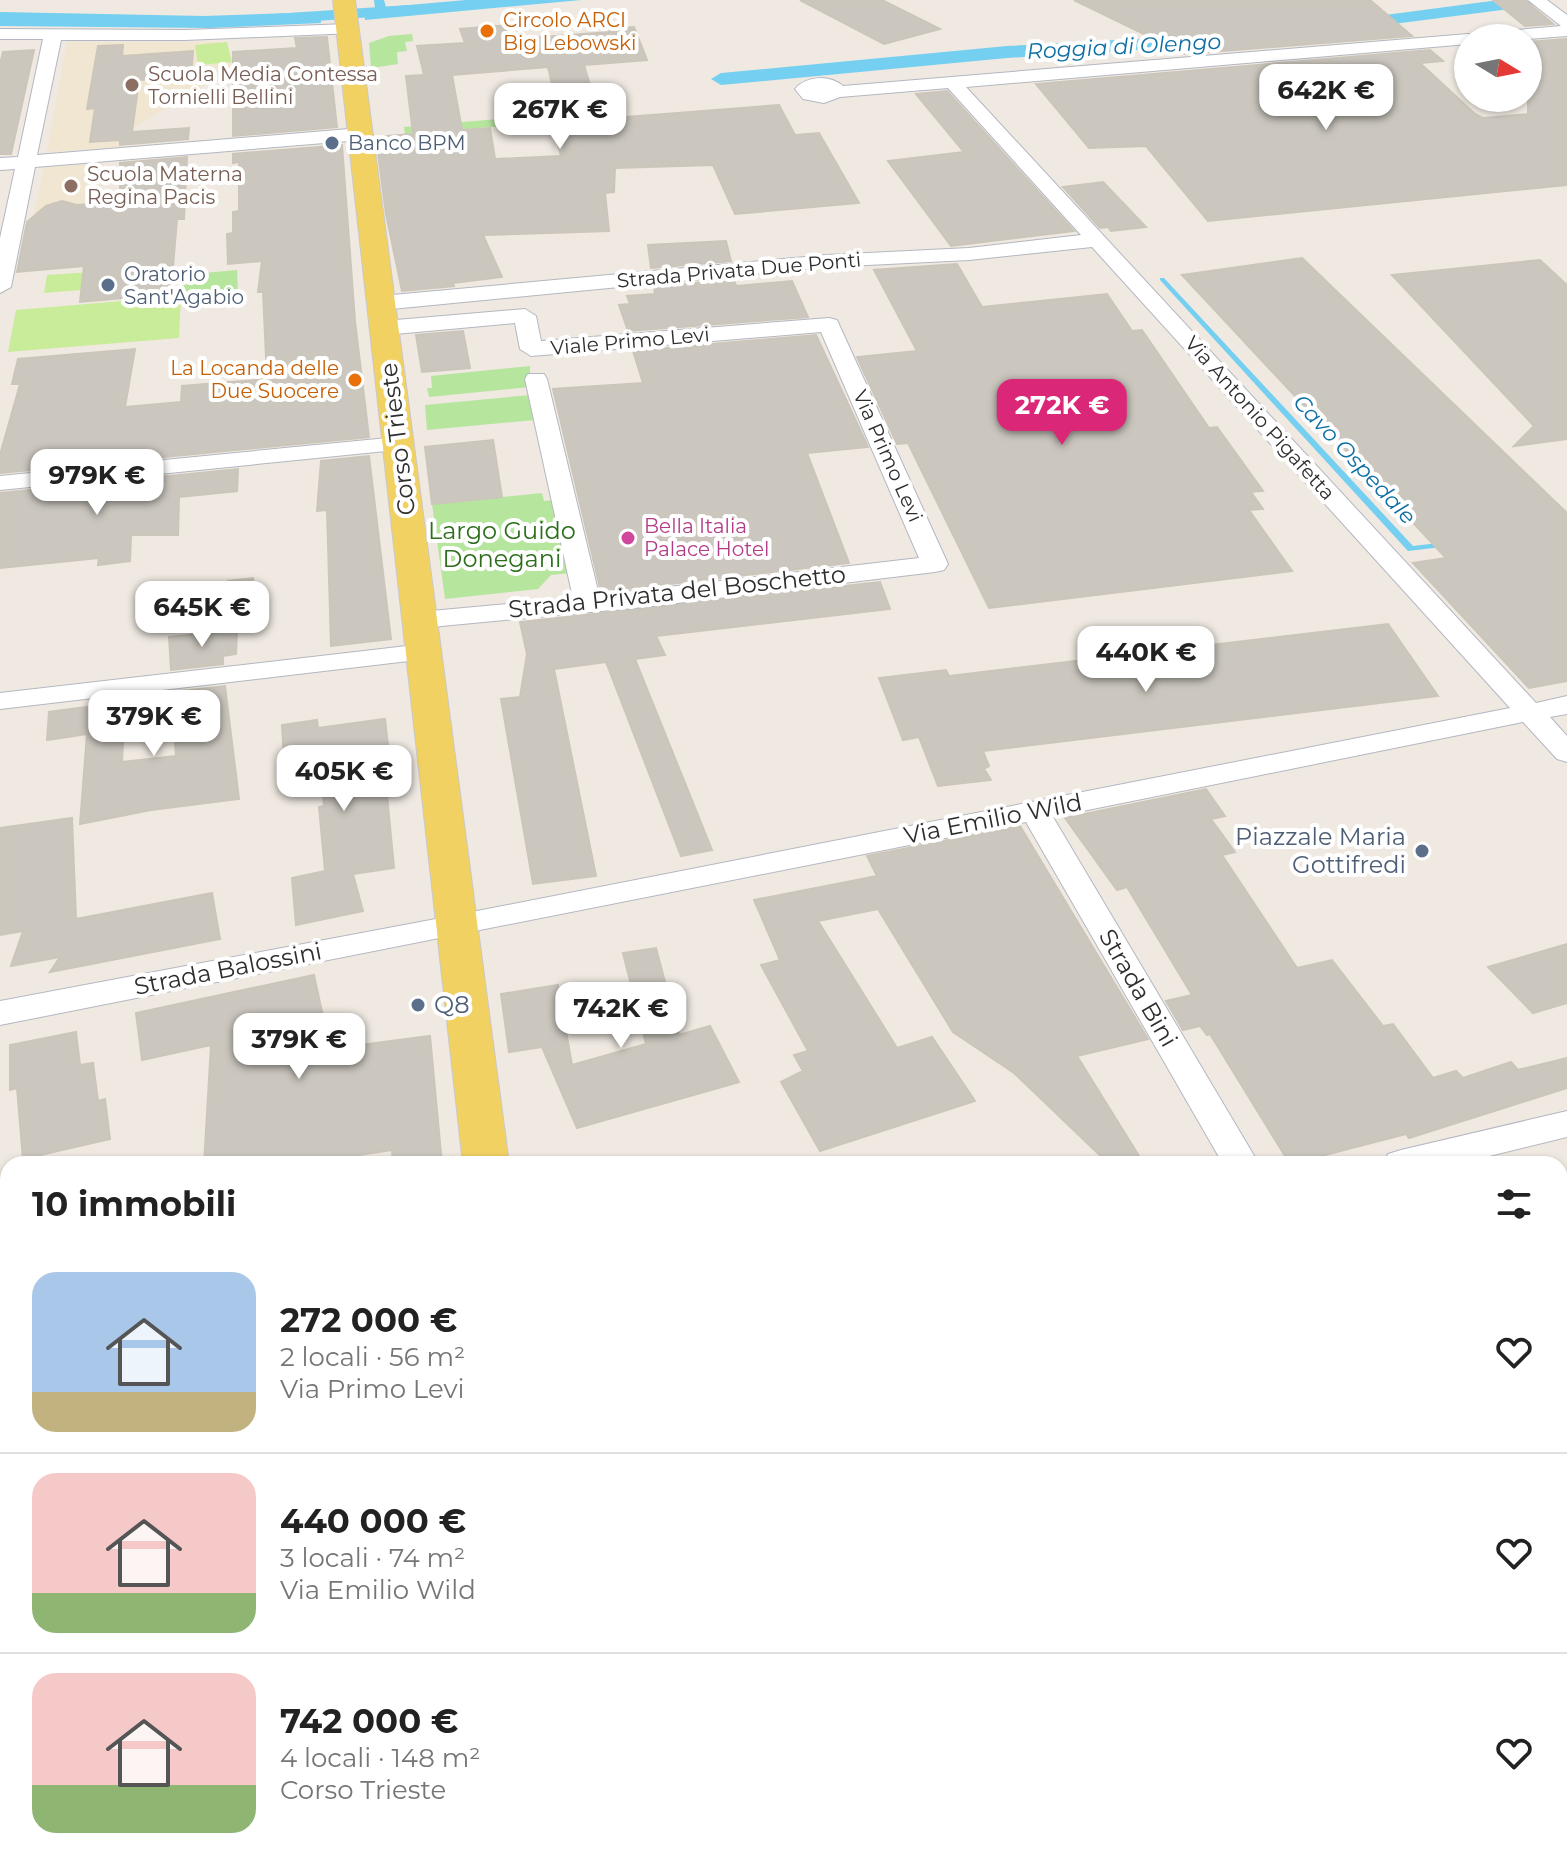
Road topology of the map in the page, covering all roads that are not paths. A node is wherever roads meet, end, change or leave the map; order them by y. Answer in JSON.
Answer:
{"nodes":[{"id":1,"x":1536,"y":0,"type":"edge"},
{"id":2,"x":346,"y":12,"type":"edge"},
{"id":3,"x":1567,"y":23,"type":"edge"},
{"id":4,"x":1567,"y":31,"type":"edge"},
{"id":5,"x":1542,"y":33,"type":"edge"},
{"id":6,"x":0,"y":34,"type":"edge"},
{"id":7,"x":53,"y":35,"type":"junction"},
{"id":8,"x":1454,"y":40,"type":"edge"},
{"id":9,"x":953,"y":83,"type":"junction"},
{"id":10,"x":837,"y":92,"type":"dead end"},
{"id":11,"x":361,"y":134,"type":"junction"},
{"id":12,"x":26,"y":162,"type":"junction"},
{"id":13,"x":0,"y":164,"type":"edge"},
{"id":14,"x":5,"y":238,"type":"edge"},
{"id":15,"x":1097,"y":240,"type":"junction"},
{"id":16,"x":0,"y":287,"type":"edge"},
{"id":17,"x":383,"y":315,"type":"junction"},
{"id":18,"x":839,"y":349,"type":"joint"},
{"id":19,"x":536,"y":379,"type":"dead end"},
{"id":20,"x":398,"y":444,"type":"junction"},
{"id":21,"x":0,"y":483,"type":"edge"},
{"id":22,"x":935,"y":564,"type":"joint"},
{"id":23,"x":587,"y":602,"type":"junction"},
{"id":24,"x":422,"y":636,"type":"junction"},
{"id":25,"x":0,"y":701,"type":"edge"},
{"id":26,"x":1567,"y":705,"type":"edge"},
{"id":27,"x":1529,"y":713,"type":"junction"},
{"id":28,"x":1567,"y":753,"type":"edge"},
{"id":29,"x":1035,"y":811,"type":"junction"},
{"id":30,"x":457,"y":926,"type":"junction"},
{"id":31,"x":0,"y":1013,"type":"edge"},
{"id":32,"x":1567,"y":1124,"type":"edge"},
{"id":33,"x":485,"y":1156,"type":"edge"},
{"id":34,"x":1236,"y":1156,"type":"edge"},
{"id":35,"x":1434,"y":1156,"type":"edge"}],
"edges":[{"from":1,"to":3,"type":"street"},
{"from":2,"to":7,"type":"street"},
{"from":2,"to":11,"type":"main road","name":"Corso Trieste"},
{"from":4,"to":5,"type":"street"},
{"from":6,"to":7,"type":"street"},
{"from":7,"to":12,"type":"street"},
{"from":8,"to":9,"type":"street"},
{"from":9,"to":10,"type":"street"},
{"from":9,"to":15,"type":"street","name":"Via Antonio Pigafetta"},
{"from":11,"to":12,"type":"street"},
{"from":11,"to":17,"type":"main road","name":"Corso Trieste"},
{"from":12,"to":13,"type":"street"},
{"from":12,"to":14,"type":"street"},
{"from":14,"to":16,"type":"street"},
{"from":15,"to":17,"type":"street","name":"Strada Privata Due Ponti"},
{"from":15,"to":27,"type":"street","name":"Via Antonio Pigafetta"},
{"from":17,"to":18,"type":"street","name":"Viale Primo Levi"},
{"from":17,"to":20,"type":"main road","name":"Corso Trieste"},
{"from":18,"to":22,"type":"street","name":"Via Primo Levi"},
{"from":19,"to":23,"type":"street"},
{"from":20,"to":21,"type":"street"},
{"from":20,"to":24,"type":"main road","name":"Corso Trieste"},
{"from":22,"to":23,"type":"street","name":"Strada Privata del Boschetto"},
{"from":23,"to":24,"type":"street","name":"Strada Privata del Boschetto"},
{"from":24,"to":25,"type":"street","name":"Strada Privata del Boschetto"},
{"from":24,"to":30,"type":"main road","name":"Corso Trieste"},
{"from":26,"to":27,"type":"street","name":"Via Emilio Wild"},
{"from":27,"to":28,"type":"street","name":"Via Antonio Pigafetta"},
{"from":27,"to":29,"type":"street","name":"Via Emilio Wild"},
{"from":29,"to":30,"type":"street","name":"Via Emilio Wild"},
{"from":29,"to":34,"type":"street","name":"Strada Bini"},
{"from":30,"to":31,"type":"street","name":"Strada Balossini"},
{"from":30,"to":33,"type":"main road","name":"Corso Trieste"},
{"from":32,"to":35,"type":"street"}]}
